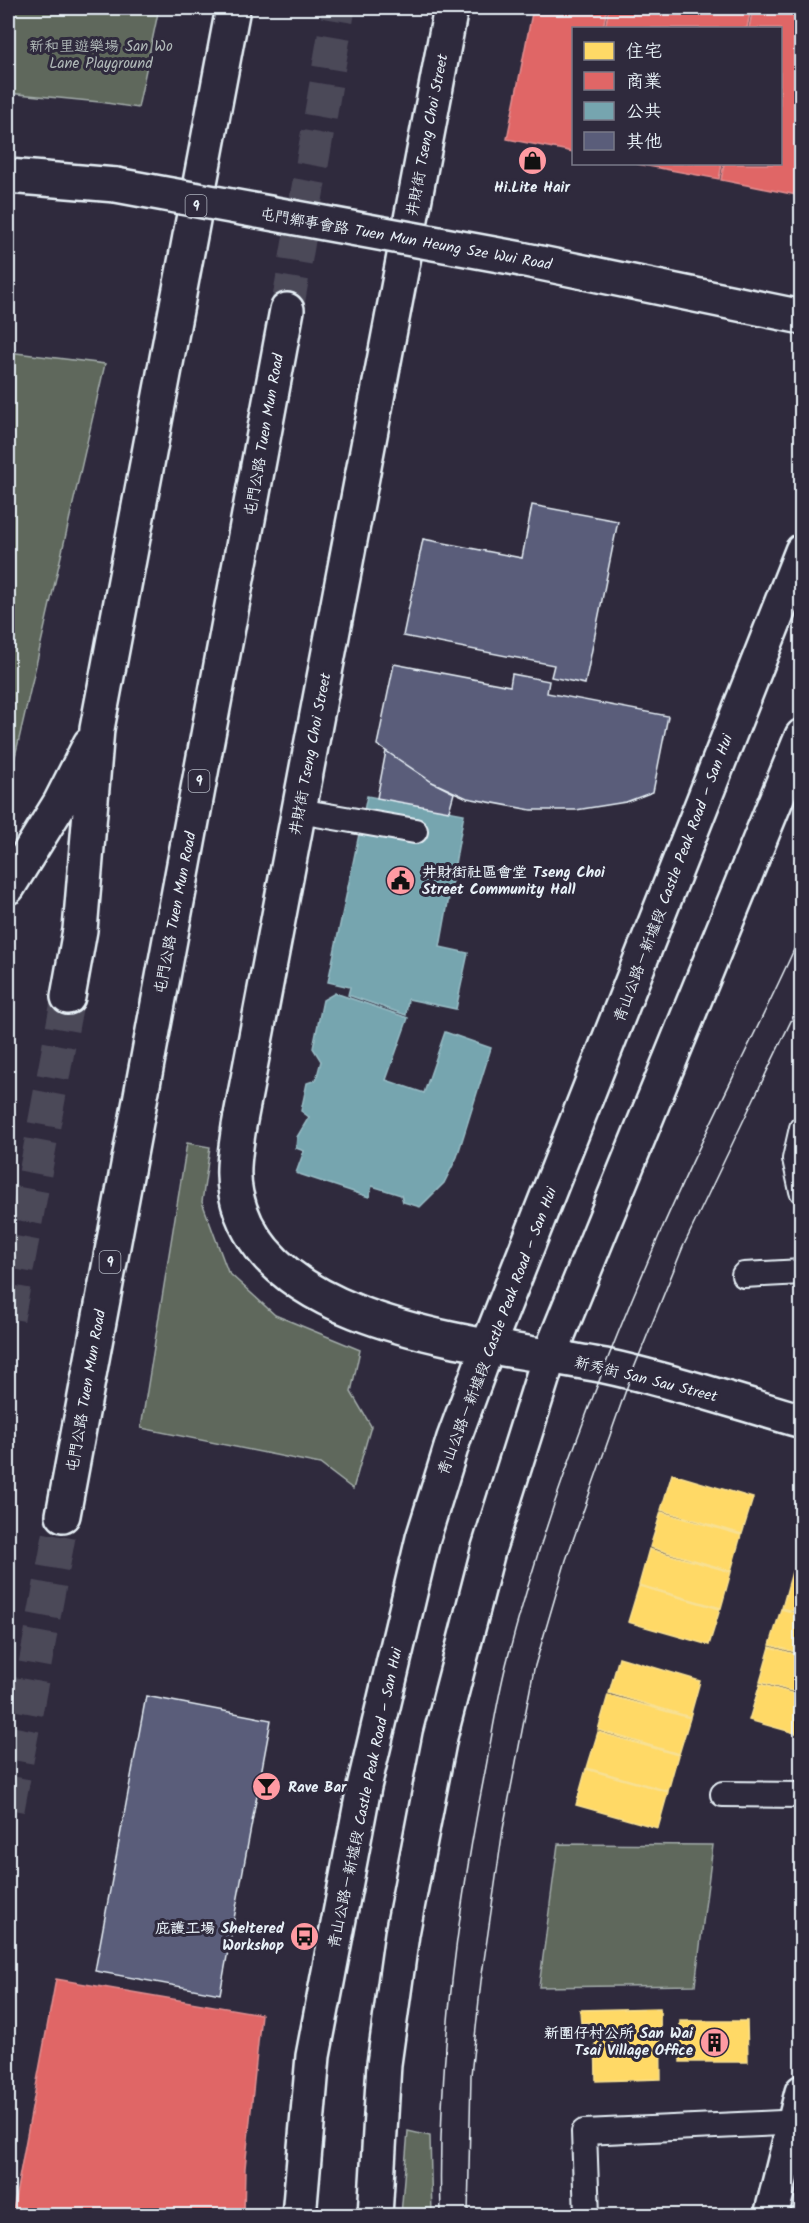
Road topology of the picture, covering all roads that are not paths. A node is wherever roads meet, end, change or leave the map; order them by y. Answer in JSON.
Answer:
{"nodes":[{"id":1,"x":233,"y":8,"type":"edge"},
{"id":2,"x":452,"y":8,"type":"edge"},
{"id":3,"x":8,"y":176,"type":"edge"},
{"id":4,"x":287,"y":310,"type":"tunnel mouth"},
{"id":5,"x":801,"y":317,"type":"edge"},
{"id":6,"x":801,"y":550,"type":"edge"},
{"id":7,"x":97,"y":729,"type":"junction"},
{"id":8,"x":801,"y":736,"type":"edge"},
{"id":9,"x":299,"y":811,"type":"junction"},
{"id":10,"x":416,"y":831,"type":"dead end"},
{"id":11,"x":8,"y":887,"type":"edge"},
{"id":12,"x":68,"y":998,"type":"tunnel mouth"},
{"id":13,"x":801,"y":1128,"type":"edge"},
{"id":14,"x":801,"y":1191,"type":"edge"},
{"id":15,"x":801,"y":1272,"type":"edge"},
{"id":16,"x":744,"y":1275,"type":"dead end"},
{"id":17,"x":488,"y":1346,"type":"junction"},
{"id":18,"x":549,"y":1357,"type":"junction"},
{"id":19,"x":801,"y":1421,"type":"edge"},
{"id":20,"x":63,"y":1515,"type":"tunnel mouth"},
{"id":21,"x":723,"y":1794,"type":"dead end"},
{"id":22,"x":801,"y":1795,"type":"edge"},
{"id":23,"x":801,"y":2092,"type":"edge"},
{"id":24,"x":797,"y":2122,"type":"edge"},
{"id":25,"x":299,"y":2216,"type":"edge"},
{"id":26,"x":375,"y":2216,"type":"edge"},
{"id":27,"x":587,"y":2216,"type":"edge"},
{"id":28,"x":771,"y":2216,"type":"edge"}],
"edges":[{"from":1,"to":7,"type":"main road","number":"9"},
{"from":2,"to":9,"type":"main road","name":"井財街 Tseng Choi Street"},
{"from":3,"to":5,"type":"main road","name":"屯門鄉事會路 Tuen Mun Heung Sze Wui Road","bridge":true},
{"from":4,"to":20,"type":"main road","name":"屯門公路 Tuen Mun Road","number":"9"},
{"from":6,"to":17,"type":"main road","name":"青山公路－新墟段 Castle Peak Road – San Hui"},
{"from":7,"to":11,"type":"main road"},
{"from":7,"to":12,"type":"main road","number":"9"},
{"from":8,"to":18,"type":"main road"},
{"from":9,"to":10,"type":"lane"},
{"from":9,"to":17,"type":"main road","name":"井財街 Tseng Choi Street"},
{"from":13,"to":14,"type":"lane"},
{"from":15,"to":16,"type":"lane"},
{"from":17,"to":18,"type":"main road","name":"新秀街 San Sau Street"},
{"from":17,"to":25,"type":"main road","name":"青山公路－新墟段 Castle Peak Road – San Hui"},
{"from":18,"to":19,"type":"main road","name":"新秀街 San Sau Street"},
{"from":18,"to":26,"type":"main road"},
{"from":21,"to":22,"type":"lane"},
{"from":23,"to":24,"type":"main road"},
{"from":24,"to":27,"type":"lane"},
{"from":24,"to":28,"type":"main road"}]}
